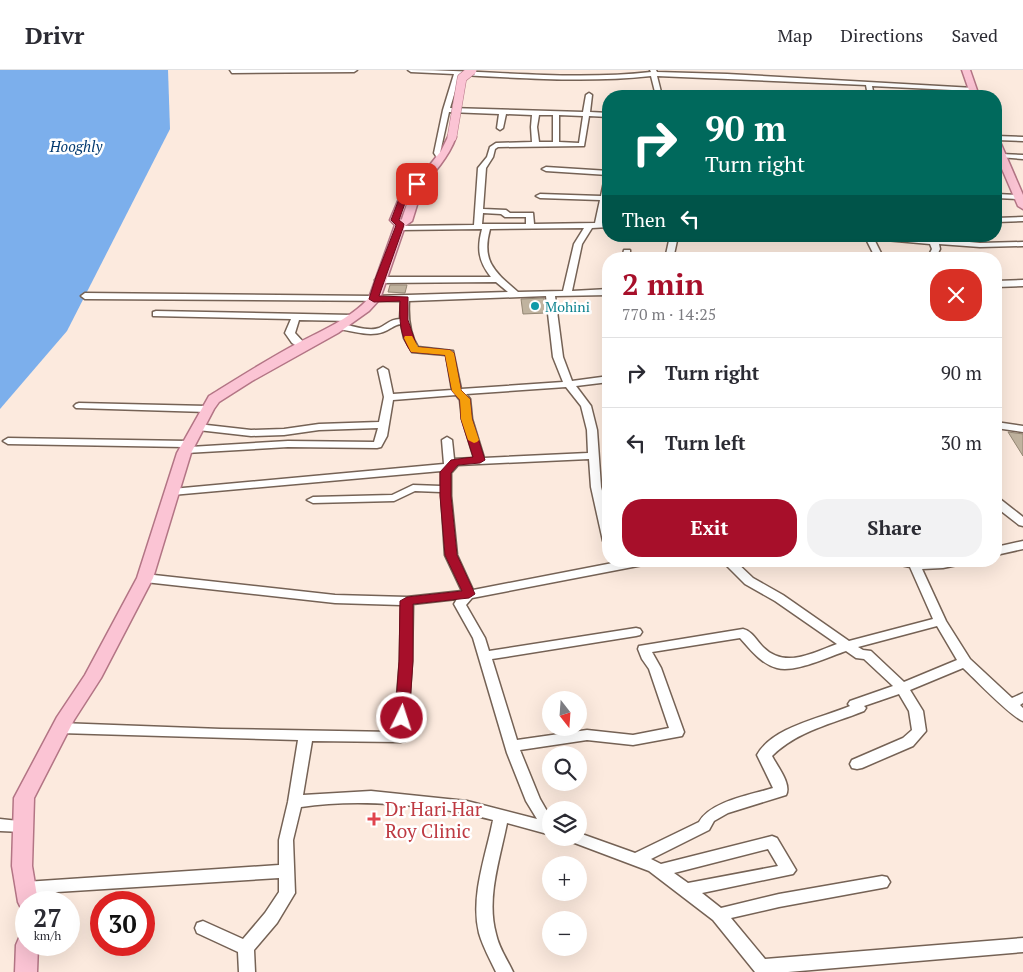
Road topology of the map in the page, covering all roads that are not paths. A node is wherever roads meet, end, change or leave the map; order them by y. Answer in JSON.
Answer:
{"nodes":[{"id":1,"x":354,"y":70,"type":"edge"},
{"id":2,"x":412,"y":70,"type":"edge"},
{"id":3,"x":472,"y":70,"type":"edge"},
{"id":4,"x":966,"y":70,"type":"edge"},
{"id":5,"x":232,"y":71,"type":"edge"},
{"id":6,"x":653,"y":72,"type":"edge"},
{"id":7,"x":457,"y":73,"type":"junction"},
{"id":8,"x":869,"y":83,"type":"junction"},
{"id":9,"x":658,"y":90,"type":"edge"},
{"id":10,"x":870,"y":90,"type":"edge"},
{"id":11,"x":942,"y":90,"type":"edge"},
{"id":12,"x":972,"y":90,"type":"edge"},
{"id":13,"x":589,"y":95,"type":"dead end"},
{"id":14,"x":488,"y":101,"type":"dead end"},
{"id":15,"x":446,"y":110,"type":"junction"},
{"id":16,"x":486,"y":111,"type":"junction"},
{"id":17,"x":503,"y":112,"type":"junction"},
{"id":18,"x":536,"y":112,"type":"junction"},
{"id":19,"x":556,"y":113,"type":"junction"},
{"id":20,"x":586,"y":114,"type":"junction"},
{"id":21,"x":602,"y":115,"type":"edge"},
{"id":22,"x":500,"y":128,"type":"dead end"},
{"id":23,"x":1002,"y":138,"type":"edge"},
{"id":24,"x":1023,"y":139,"type":"edge"},
{"id":25,"x":536,"y":144,"type":"junction"},
{"id":26,"x":556,"y":144,"type":"junction"},
{"id":27,"x":1023,"y":157,"type":"edge"},
{"id":28,"x":440,"y":158,"type":"junction"},
{"id":29,"x":1002,"y":160,"type":"edge"},
{"id":30,"x":1002,"y":164,"type":"edge"},
{"id":31,"x":546,"y":169,"type":"dead end"},
{"id":32,"x":602,"y":174,"type":"edge"},
{"id":33,"x":547,"y":186,"type":"dead end"},
{"id":34,"x":1020,"y":195,"type":"edge"},
{"id":35,"x":1002,"y":196,"type":"edge"},
{"id":36,"x":602,"y":198,"type":"edge"},
{"id":37,"x":602,"y":207,"type":"edge"},
{"id":38,"x":478,"y":211,"type":"junction"},
{"id":39,"x":1023,"y":219,"type":"edge"},
{"id":40,"x":1002,"y":220,"type":"edge"},
{"id":41,"x":594,"y":225,"type":"junction"},
{"id":42,"x":602,"y":225,"type":"edge"},
{"id":43,"x":399,"y":226,"type":"junction"},
{"id":44,"x":530,"y":226,"type":"junction"},
{"id":45,"x":482,"y":228,"type":"junction"},
{"id":46,"x":956,"y":242,"type":"edge"},
{"id":47,"x":1023,"y":244,"type":"edge"},
{"id":48,"x":498,"y":279,"type":"junction"},
{"id":49,"x":379,"y":280,"type":"junction"},
{"id":50,"x":1023,"y":283,"type":"edge"},
{"id":51,"x":1002,"y":284,"type":"edge"},
{"id":52,"x":602,"y":292,"type":"edge"},
{"id":53,"x":567,"y":293,"type":"junction"},
{"id":54,"x":550,"y":294,"type":"junction"},
{"id":55,"x":516,"y":295,"type":"junction"},
{"id":56,"x":85,"y":296,"type":"dead end"},
{"id":57,"x":374,"y":299,"type":"junction"},
{"id":58,"x":405,"y":299,"type":"junction"},
{"id":59,"x":156,"y":314,"type":"dead end"},
{"id":60,"x":296,"y":317,"type":"junction"},
{"id":61,"x":404,"y":320,"type":"junction"},
{"id":62,"x":345,"y":322,"type":"junction"},
{"id":63,"x":302,"y":346,"type":"junction"},
{"id":64,"x":383,"y":370,"type":"dead end"},
{"id":65,"x":602,"y":380,"type":"edge"},
{"id":66,"x":569,"y":384,"type":"junction"},
{"id":67,"x":456,"y":391,"type":"junction"},
{"id":68,"x":389,"y":397,"type":"junction"},
{"id":69,"x":79,"y":406,"type":"dead end"},
{"id":70,"x":207,"y":409,"type":"junction"},
{"id":71,"x":385,"y":425,"type":"junction"},
{"id":72,"x":1002,"y":426,"type":"edge"},
{"id":73,"x":198,"y":427,"type":"junction"},
{"id":74,"x":1023,"y":429,"type":"edge"},
{"id":75,"x":447,"y":440,"type":"dead end"},
{"id":76,"x":8,"y":441,"type":"dead end"},
{"id":77,"x":187,"y":447,"type":"junction"},
{"id":78,"x":595,"y":456,"type":"junction"},
{"id":79,"x":480,"y":460,"type":"junction"},
{"id":80,"x":450,"y":467,"type":"junction"},
{"id":81,"x":447,"y":489,"type":"junction"},
{"id":82,"x":172,"y":492,"type":"junction"},
{"id":83,"x":313,"y":500,"type":"dead end"},
{"id":84,"x":1002,"y":506,"type":"edge"},
{"id":85,"x":602,"y":512,"type":"edge"},
{"id":86,"x":1023,"y":523,"type":"edge"},
{"id":87,"x":1023,"y":545,"type":"edge"},
{"id":88,"x":1002,"y":550,"type":"edge"},
{"id":89,"x":602,"y":567,"type":"edge"},
{"id":90,"x":734,"y":567,"type":"edge"},
{"id":91,"x":915,"y":567,"type":"edge"},
{"id":92,"x":145,"y":578,"type":"junction"},
{"id":93,"x":469,"y":594,"type":"junction"},
{"id":94,"x":407,"y":601,"type":"junction"},
{"id":95,"x":940,"y":621,"type":"junction"},
{"id":96,"x":636,"y":632,"type":"dead end"},
{"id":97,"x":846,"y":646,"type":"junction"},
{"id":98,"x":484,"y":656,"type":"junction"},
{"id":99,"x":965,"y":662,"type":"junction"},
{"id":100,"x":902,"y":688,"type":"junction"},
{"id":101,"x":1023,"y":698,"type":"edge"},
{"id":102,"x":1009,"y":704,"type":"junction"},
{"id":103,"x":1023,"y":716,"type":"edge"},
{"id":104,"x":60,"y":728,"type":"junction"},
{"id":105,"x":306,"y":735,"type":"junction"},
{"id":106,"x":512,"y":746,"type":"junction"},
{"id":107,"x":857,"y":764,"type":"dead end"},
{"id":108,"x":295,"y":802,"type":"junction"},
{"id":109,"x":542,"y":814,"type":"edge"},
{"id":110,"x":501,"y":817,"type":"junction"},
{"id":111,"x":0,"y":825,"type":"edge"},
{"id":112,"x":23,"y":826,"type":"junction"},
{"id":113,"x":542,"y":826,"type":"edge"},
{"id":114,"x":587,"y":842,"type":"edge"},
{"id":115,"x":636,"y":860,"type":"junction"},
{"id":116,"x":287,"y":871,"type":"junction"},
{"id":117,"x":658,"y":871,"type":"junction"},
{"id":118,"x":882,"y":882,"type":"dead end"},
{"id":119,"x":686,"y":890,"type":"junction"},
{"id":120,"x":25,"y":891,"type":"edge"},
{"id":121,"x":70,"y":891,"type":"edge"},
{"id":122,"x":719,"y":915,"type":"junction"},
{"id":123,"x":204,"y":928,"type":"dead end"},
{"id":124,"x":1023,"y":945,"type":"edge"},
{"id":125,"x":246,"y":948,"type":"junction"},
{"id":126,"x":27,"y":956,"type":"edge"},
{"id":127,"x":788,"y":968,"type":"edge"},
{"id":128,"x":26,"y":972,"type":"edge"},
{"id":129,"x":247,"y":972,"type":"edge"},
{"id":130,"x":505,"y":972,"type":"edge"}],
"edges":[{"from":1,"to":5,"type":"street"},
{"from":2,"to":7,"type":"street"},
{"from":3,"to":28,"type":"main road","bridge":true},
{"from":4,"to":12,"type":"main road"},
{"from":6,"to":7,"type":"street"},
{"from":6,"to":8,"type":"street"},
{"from":6,"to":9,"type":"street"},
{"from":7,"to":15,"type":"street"},
{"from":8,"to":10,"type":"street"},
{"from":8,"to":11,"type":"street"},
{"from":13,"to":20,"type":"street"},
{"from":14,"to":16,"type":"street"},
{"from":15,"to":16,"type":"street"},
{"from":15,"to":28,"type":"street"},
{"from":16,"to":17,"type":"street"},
{"from":17,"to":18,"type":"street"},
{"from":17,"to":22,"type":"street"},
{"from":18,"to":19,"type":"street"},
{"from":18,"to":25,"type":"street"},
{"from":19,"to":20,"type":"street"},
{"from":19,"to":26,"type":"street"},
{"from":20,"to":21,"type":"street"},
{"from":20,"to":26,"type":"street"},
{"from":23,"to":24,"type":"street"},
{"from":25,"to":26,"type":"street"},
{"from":25,"to":38,"type":"street"},
{"from":27,"to":29,"type":"street"},
{"from":28,"to":43,"type":"main road"},
{"from":30,"to":34,"type":"main road"},
{"from":31,"to":32,"type":"street"},
{"from":33,"to":36,"type":"street"},
{"from":34,"to":35,"type":"street"},
{"from":37,"to":41,"type":"street"},
{"from":38,"to":44,"type":"street"},
{"from":38,"to":45,"type":"street"},
{"from":39,"to":40,"type":"street"},
{"from":41,"to":42,"type":"street"},
{"from":41,"to":44,"type":"street"},
{"from":41,"to":53,"type":"street"},
{"from":43,"to":45,"type":"street"},
{"from":43,"to":49,"type":"main road"},
{"from":44,"to":45,"type":"street"},
{"from":45,"to":48,"type":"street"},
{"from":46,"to":47,"type":"street"},
{"from":48,"to":49,"type":"street"},
{"from":48,"to":55,"type":"street"},
{"from":49,"to":57,"type":"main road"},
{"from":50,"to":51,"type":"street"},
{"from":52,"to":53,"type":"street"},
{"from":53,"to":54,"type":"street"},
{"from":54,"to":55,"type":"street"},
{"from":54,"to":66,"type":"street"},
{"from":55,"to":58,"type":"street"},
{"from":56,"to":57,"type":"street"},
{"from":57,"to":58,"type":"street"},
{"from":57,"to":62,"type":"main road"},
{"from":58,"to":61,"type":"street"},
{"from":59,"to":60,"type":"street"},
{"from":60,"to":62,"type":"street"},
{"from":60,"to":63,"type":"street"},
{"from":61,"to":62,"type":"street"},
{"from":61,"to":67,"type":"street"},
{"from":62,"to":63,"type":"main road"},
{"from":63,"to":70,"type":"main road"},
{"from":64,"to":68,"type":"street"},
{"from":65,"to":66,"type":"street"},
{"from":66,"to":67,"type":"street"},
{"from":66,"to":78,"type":"street"},
{"from":67,"to":68,"type":"street"},
{"from":67,"to":79,"type":"street"},
{"from":68,"to":71,"type":"street"},
{"from":69,"to":70,"type":"street"},
{"from":70,"to":73,"type":"main road"},
{"from":71,"to":73,"type":"street"},
{"from":71,"to":77,"type":"street"},
{"from":72,"to":74,"type":"street"},
{"from":73,"to":77,"type":"main road"},
{"from":75,"to":80,"type":"street"},
{"from":76,"to":77,"type":"street"},
{"from":77,"to":82,"type":"main road"},
{"from":78,"to":79,"type":"street"},
{"from":78,"to":85,"type":"street"},
{"from":79,"to":80,"type":"street"},
{"from":80,"to":81,"type":"street"},
{"from":80,"to":82,"type":"street"},
{"from":81,"to":83,"type":"street"},
{"from":81,"to":93,"type":"street"},
{"from":82,"to":92,"type":"main road"},
{"from":84,"to":86,"type":"street"},
{"from":87,"to":88,"type":"street"},
{"from":89,"to":93,"type":"street"},
{"from":90,"to":97,"type":"street"},
{"from":91,"to":95,"type":"street"},
{"from":92,"to":94,"type":"street"},
{"from":92,"to":104,"type":"main road"},
{"from":93,"to":94,"type":"street"},
{"from":93,"to":98,"type":"street"},
{"from":94,"to":105,"type":"street"},
{"from":95,"to":97,"type":"street"},
{"from":95,"to":99,"type":"street"},
{"from":96,"to":98,"type":"street"},
{"from":97,"to":100,"type":"street"},
{"from":97,"to":106,"type":"street"},
{"from":98,"to":106,"type":"street"},
{"from":99,"to":100,"type":"street"},
{"from":99,"to":102,"type":"street"},
{"from":100,"to":107,"type":"street"},
{"from":100,"to":115,"type":"street"},
{"from":101,"to":102,"type":"street"},
{"from":102,"to":103,"type":"street"},
{"from":104,"to":105,"type":"street"},
{"from":104,"to":112,"type":"main road"},
{"from":105,"to":108,"type":"street"},
{"from":106,"to":109,"type":"street"},
{"from":108,"to":110,"type":"street"},
{"from":108,"to":116,"type":"street"},
{"from":110,"to":113,"type":"street"},
{"from":110,"to":130,"type":"street"},
{"from":111,"to":112,"type":"street"},
{"from":112,"to":120,"type":"main road"},
{"from":114,"to":115,"type":"street"},
{"from":115,"to":117,"type":"street"},
{"from":116,"to":121,"type":"street"},
{"from":116,"to":125,"type":"street"},
{"from":117,"to":119,"type":"street"},
{"from":117,"to":119,"type":"street"},
{"from":118,"to":122,"type":"street"},
{"from":119,"to":122,"type":"street"},
{"from":122,"to":127,"type":"street"},
{"from":123,"to":125,"type":"street"},
{"from":124,"to":127,"type":"street"},
{"from":125,"to":129,"type":"street"},
{"from":126,"to":128,"type":"main road"}]}
